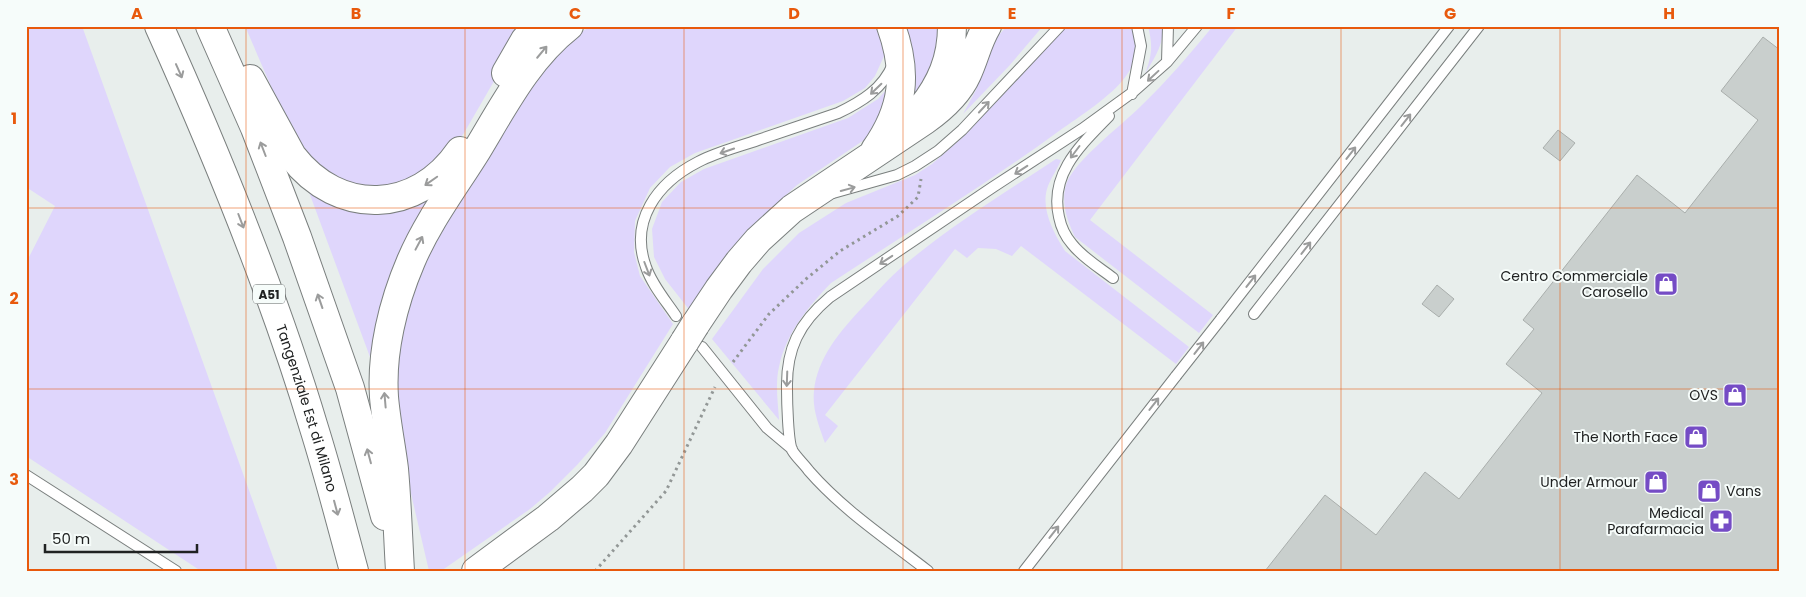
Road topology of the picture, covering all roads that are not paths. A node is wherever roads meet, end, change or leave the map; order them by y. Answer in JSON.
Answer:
{"nodes":[{"id":1,"x":159,"y":26,"type":"edge"},
{"id":2,"x":210,"y":26,"type":"edge"},
{"id":3,"x":217,"y":26,"type":"edge"},
{"id":4,"x":537,"y":26,"type":"edge"},
{"id":5,"x":569,"y":26,"type":"edge"},
{"id":6,"x":952,"y":26,"type":"edge"},
{"id":7,"x":987,"y":26,"type":"edge"},
{"id":8,"x":1060,"y":26,"type":"edge"},
{"id":9,"x":1137,"y":26,"type":"edge"},
{"id":10,"x":1168,"y":26,"type":"edge"},
{"id":11,"x":1197,"y":26,"type":"edge"},
{"id":12,"x":1450,"y":26,"type":"edge"},
{"id":13,"x":1479,"y":26,"type":"edge"},
{"id":14,"x":894,"y":36,"type":"edge"},
{"id":15,"x":1167,"y":62,"type":"junction"},
{"id":16,"x":1133,"y":92,"type":"junction"},
{"id":17,"x":896,"y":140,"type":"junction"},
{"id":18,"x":870,"y":156,"type":"junction"},
{"id":19,"x":801,"y":202,"type":"junction"},
{"id":20,"x":1113,"y":278,"type":"dead end"},
{"id":21,"x":1254,"y":314,"type":"dead end"},
{"id":22,"x":690,"y":332,"type":"junction"},
{"id":23,"x":792,"y":449,"type":"junction"},
{"id":24,"x":26,"y":475,"type":"edge"},
{"id":25,"x":176,"y":571,"type":"edge"},
{"id":26,"x":354,"y":571,"type":"edge"},
{"id":27,"x":400,"y":571,"type":"edge"},
{"id":28,"x":476,"y":571,"type":"edge"},
{"id":29,"x":928,"y":571,"type":"edge"},
{"id":30,"x":1024,"y":571,"type":"edge"}],
"edges":[{"from":1,"to":26,"type":"main road","name":"Tangenziale Est di Milano","number":"A51","one_way":true},
{"from":27,"to":2,"type":"main road","one_way":true},
{"from":4,"to":3,"type":"main road","one_way":true},
{"from":27,"to":5,"type":"main road","one_way":true},
{"from":6,"to":17,"type":"main road"},
{"from":7,"to":17,"type":"main road"},
{"from":19,"to":8,"type":"lane","one_way":true},
{"from":9,"to":16,"type":"lane"},
{"from":10,"to":15,"type":"lane"},
{"from":11,"to":15,"type":"lane"},
{"from":30,"to":12,"type":"lane","one_way":true,"bridge":true},
{"from":21,"to":13,"type":"lane","one_way":true},
{"from":14,"to":18,"type":"main road"},
{"from":14,"to":22,"type":"lane","one_way":true},
{"from":15,"to":16,"type":"lane","one_way":true},
{"from":16,"to":20,"type":"lane","one_way":true},
{"from":16,"to":23,"type":"lane","one_way":true},
{"from":17,"to":18,"type":"main road"},
{"from":18,"to":19,"type":"main road"},
{"from":19,"to":22,"type":"main road"},
{"from":22,"to":23,"type":"lane"},
{"from":22,"to":28,"type":"main road"},
{"from":23,"to":29,"type":"lane"},
{"from":24,"to":25,"type":"lane"}]}
